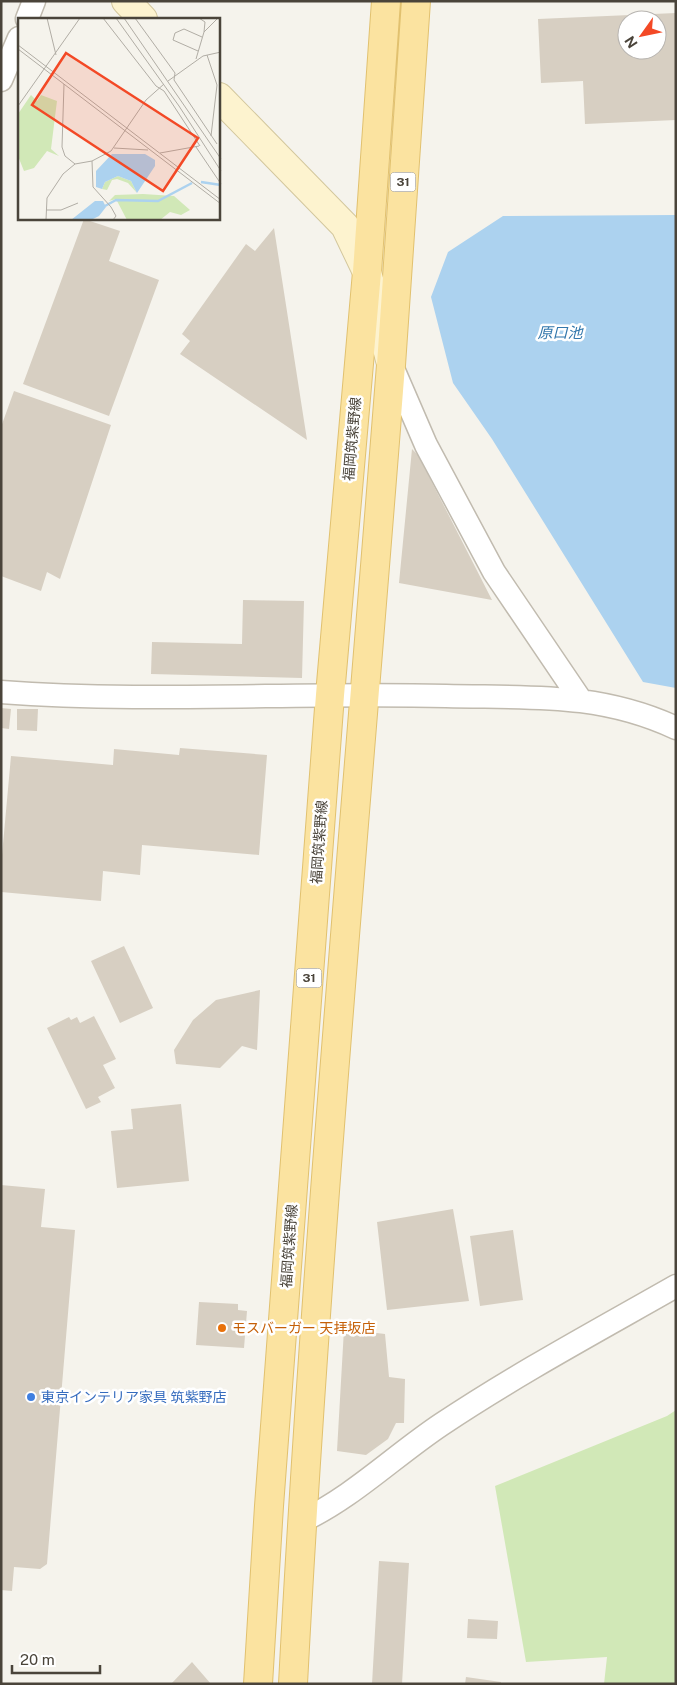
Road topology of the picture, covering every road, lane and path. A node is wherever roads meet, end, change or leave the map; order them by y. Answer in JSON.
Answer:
{"nodes":[{"id":1,"x":34,"y":1,"type":"edge"},
{"id":2,"x":126,"y":1,"type":"edge"},
{"id":3,"x":386,"y":1,"type":"edge"},
{"id":4,"x":416,"y":1,"type":"edge"},
{"id":5,"x":27,"y":18,"type":"edge"},
{"id":6,"x":142,"y":18,"type":"edge"},
{"id":7,"x":18,"y":40,"type":"edge"},
{"id":8,"x":1,"y":80,"type":"edge"},
{"id":9,"x":220,"y":98,"type":"edge"},
{"id":10,"x":367,"y":272,"type":"junction"},
{"id":11,"x":391,"y":364,"type":"junction"},
{"id":12,"x":1,"y":692,"type":"edge"},
{"id":13,"x":330,"y":694,"type":"junction"},
{"id":14,"x":363,"y":694,"type":"junction"},
{"id":15,"x":580,"y":699,"type":"junction"},
{"id":16,"x":676,"y":728,"type":"edge"},
{"id":17,"x":676,"y":1286,"type":"edge"},
{"id":18,"x":302,"y":1521,"type":"junction"},
{"id":19,"x":258,"y":1684,"type":"edge"},
{"id":20,"x":293,"y":1684,"type":"edge"}],
"edges":[{"from":1,"to":5,"type":"street"},
{"from":2,"to":6,"type":"street"},
{"from":3,"to":10,"type":"main road","name":"福岡筑紫野線","number":"31"},
{"from":4,"to":11,"type":"main road","number":"31"},
{"from":7,"to":8,"type":"street"},
{"from":9,"to":10,"type":"street"},
{"from":10,"to":11,"type":"street"},
{"from":10,"to":13,"type":"main road","name":"福岡筑紫野線","number":"31"},
{"from":11,"to":14,"type":"main road","number":"31"},
{"from":11,"to":15,"type":"street"},
{"from":12,"to":13,"type":"street"},
{"from":13,"to":14,"type":"street"},
{"from":13,"to":19,"type":"main road","name":"福岡筑紫野線","number":"31"},
{"from":14,"to":15,"type":"street"},
{"from":14,"to":18,"type":"main road","number":"31"},
{"from":15,"to":16,"type":"street"},
{"from":17,"to":18,"type":"street"},
{"from":18,"to":20,"type":"main road","number":"31"}]}
